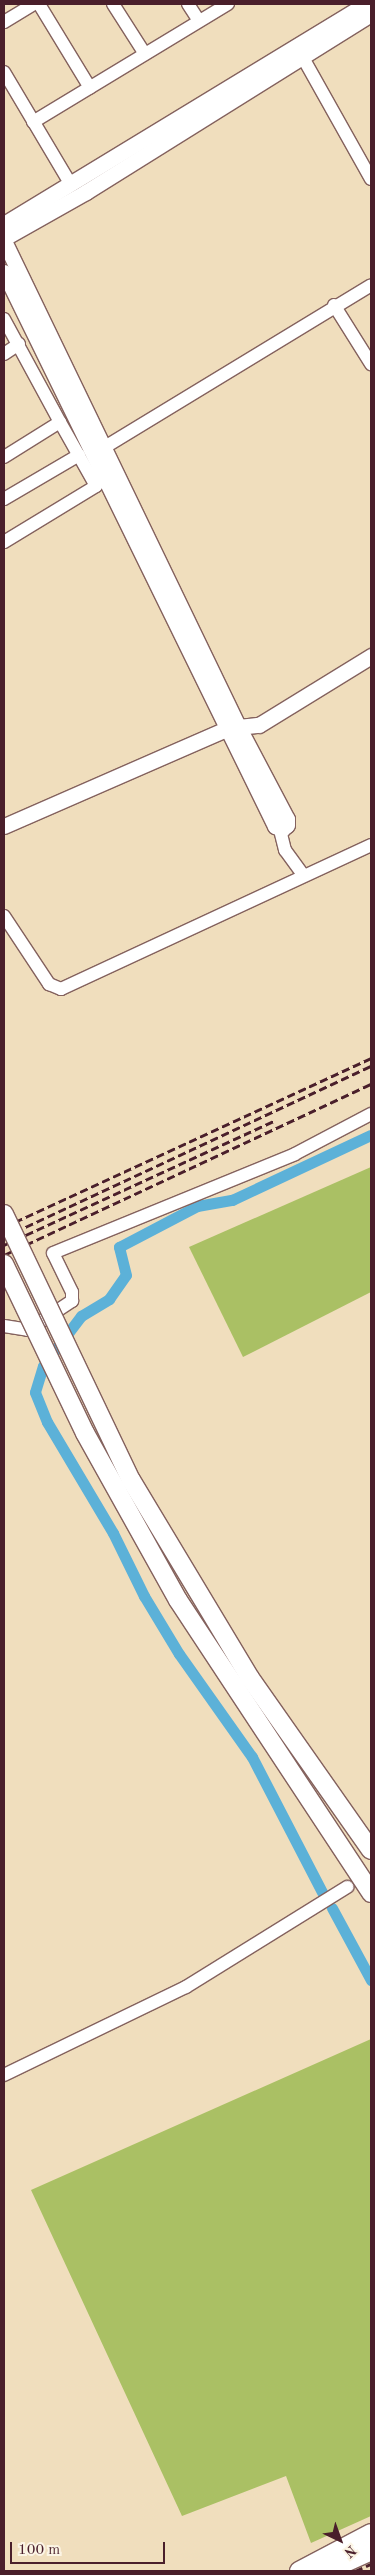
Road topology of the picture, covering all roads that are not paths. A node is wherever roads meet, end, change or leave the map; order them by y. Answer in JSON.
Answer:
{"nodes":[{"id":1,"x":34,"y":4,"type":"edge"},
{"id":2,"x":39,"y":4,"type":"edge"},
{"id":3,"x":113,"y":4,"type":"edge"},
{"id":4,"x":188,"y":4,"type":"edge"},
{"id":5,"x":228,"y":4,"type":"edge"},
{"id":6,"x":366,"y":4,"type":"edge"},
{"id":7,"x":371,"y":14,"type":"edge"},
{"id":8,"x":199,"y":21,"type":"junction"},
{"id":9,"x":4,"y":22,"type":"edge"},
{"id":10,"x":144,"y":54,"type":"junction"},
{"id":11,"x":302,"y":56,"type":"junction"},
{"id":12,"x":4,"y":72,"type":"edge"},
{"id":13,"x":90,"y":88,"type":"junction"},
{"id":14,"x":33,"y":122,"type":"junction"},
{"id":15,"x":371,"y":178,"type":"edge"},
{"id":16,"x":70,"y":183,"type":"junction"},
{"id":17,"x":5,"y":236,"type":"edge"},
{"id":18,"x":4,"y":272,"type":"edge"},
{"id":19,"x":371,"y":285,"type":"edge"},
{"id":20,"x":334,"y":305,"type":"junction"},
{"id":21,"x":4,"y":319,"type":"edge"},
{"id":22,"x":20,"y":344,"type":"junction"},
{"id":23,"x":4,"y":354,"type":"edge"},
{"id":24,"x":371,"y":364,"type":"edge"},
{"id":25,"x":60,"y":422,"type":"junction"},
{"id":26,"x":105,"y":447,"type":"junction"},
{"id":27,"x":79,"y":455,"type":"junction"},
{"id":28,"x":4,"y":457,"type":"edge"},
{"id":29,"x":4,"y":500,"type":"edge"},
{"id":30,"x":4,"y":542,"type":"edge"},
{"id":31,"x":371,"y":656,"type":"edge"},
{"id":32,"x":233,"y":727,"type":"junction"},
{"id":33,"x":4,"y":826,"type":"edge"},
{"id":34,"x":280,"y":830,"type":"joint"},
{"id":35,"x":371,"y":845,"type":"edge"},
{"id":36,"x":303,"y":875,"type":"junction"},
{"id":37,"x":4,"y":916,"type":"edge"},
{"id":38,"x":371,"y":1114,"type":"edge"},
{"id":39,"x":4,"y":1214,"type":"edge"},
{"id":40,"x":4,"y":1264,"type":"edge"},
{"id":41,"x":4,"y":1326,"type":"edge"},
{"id":42,"x":371,"y":1850,"type":"edge"},
{"id":43,"x":347,"y":1887,"type":"dead end"},
{"id":44,"x":371,"y":1892,"type":"edge"},
{"id":45,"x":4,"y":2076,"type":"edge"},
{"id":46,"x":371,"y":2533,"type":"edge"},
{"id":47,"x":371,"y":2550,"type":"edge"},
{"id":48,"x":299,"y":2571,"type":"edge"},
{"id":49,"x":325,"y":2571,"type":"edge"}],
"edges":[{"from":1,"to":9,"type":"street"},
{"from":2,"to":13,"type":"street"},
{"from":3,"to":10,"type":"street"},
{"from":4,"to":8,"type":"street"},
{"from":5,"to":8,"type":"street"},
{"from":6,"to":16,"type":"street"},
{"from":7,"to":11,"type":"street"},
{"from":8,"to":10,"type":"street"},
{"from":10,"to":13,"type":"street"},
{"from":11,"to":15,"type":"street"},
{"from":11,"to":17,"type":"street"},
{"from":12,"to":14,"type":"street"},
{"from":13,"to":14,"type":"street"},
{"from":14,"to":16,"type":"street"},
{"from":16,"to":17,"type":"street"},
{"from":17,"to":26,"type":"street"},
{"from":18,"to":32,"type":"street"},
{"from":19,"to":20,"type":"street"},
{"from":20,"to":24,"type":"street"},
{"from":20,"to":26,"type":"street"},
{"from":21,"to":22,"type":"street"},
{"from":22,"to":23,"type":"street"},
{"from":22,"to":25,"type":"street"},
{"from":25,"to":27,"type":"street"},
{"from":25,"to":28,"type":"street"},
{"from":26,"to":32,"type":"street"},
{"from":27,"to":29,"type":"street"},
{"from":27,"to":30,"type":"street"},
{"from":31,"to":32,"type":"street"},
{"from":32,"to":33,"type":"street"},
{"from":32,"to":34,"type":"street"},
{"from":34,"to":36,"type":"street"},
{"from":35,"to":36,"type":"street"},
{"from":36,"to":37,"type":"street"},
{"from":38,"to":41,"type":"street"},
{"from":39,"to":42,"type":"main road","bridge":true},
{"from":40,"to":44,"type":"main road","bridge":true},
{"from":43,"to":45,"type":"street"},
{"from":46,"to":48,"type":"main road"},
{"from":47,"to":49,"type":"highway"}]}
